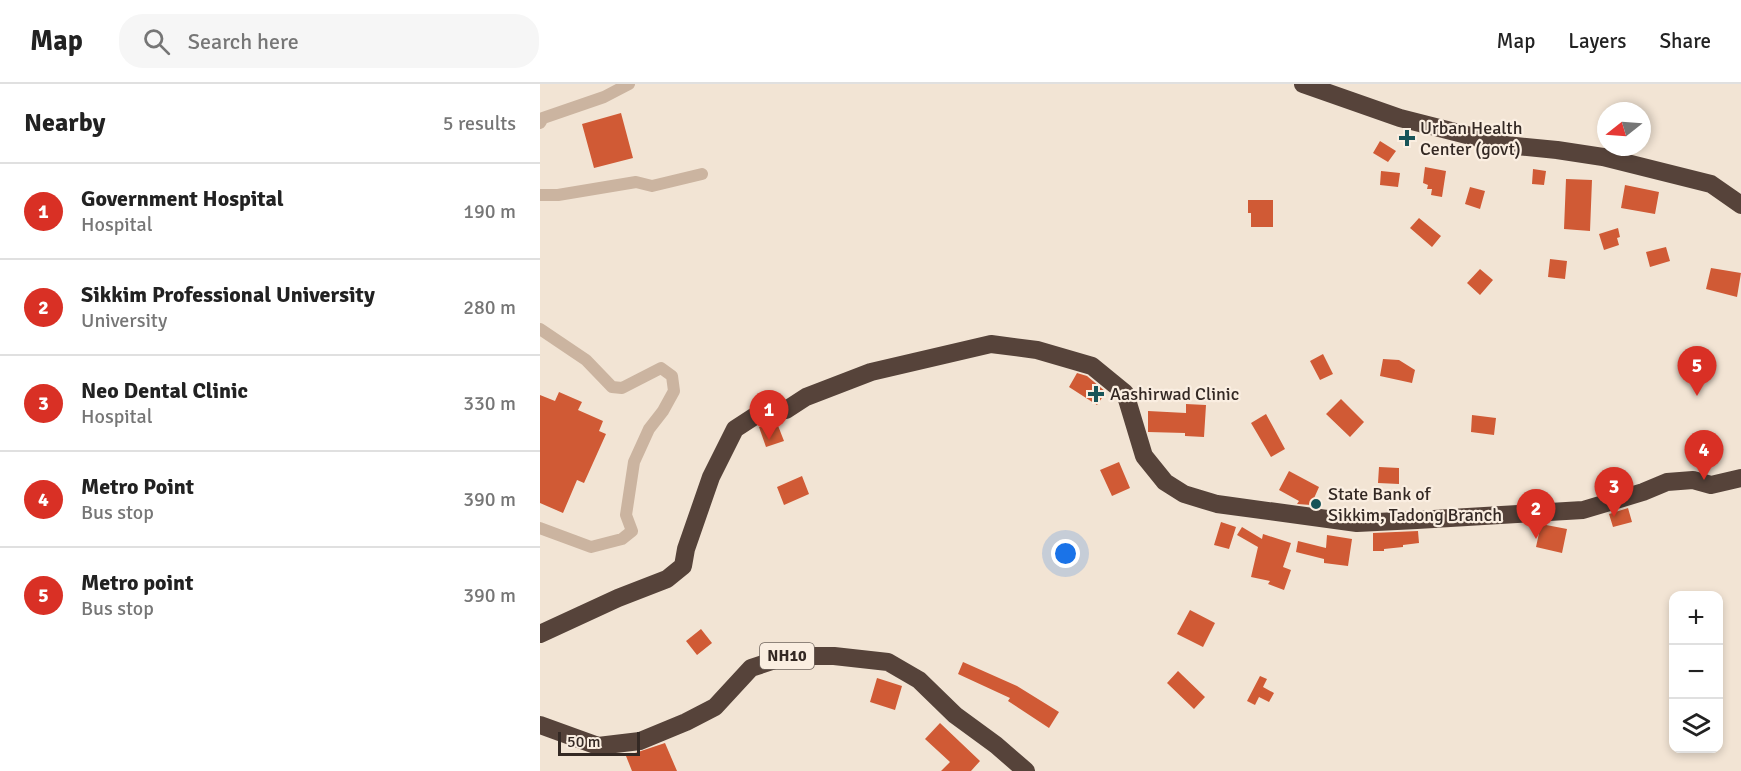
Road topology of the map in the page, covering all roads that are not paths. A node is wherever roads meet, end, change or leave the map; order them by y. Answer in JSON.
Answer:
{"nodes":[{"id":1,"x":629,"y":84,"type":"edge"},
{"id":2,"x":1303,"y":84,"type":"edge"},
{"id":3,"x":540,"y":123,"type":"edge"},
{"id":4,"x":702,"y":174,"type":"dead end"},
{"id":5,"x":540,"y":195,"type":"edge"},
{"id":6,"x":1741,"y":205,"type":"edge"},
{"id":7,"x":540,"y":329,"type":"edge"},
{"id":8,"x":1741,"y":478,"type":"edge"},
{"id":9,"x":540,"y":528,"type":"edge"},
{"id":10,"x":540,"y":634,"type":"edge"},
{"id":11,"x":540,"y":725,"type":"edge"},
{"id":12,"x":1026,"y":771,"type":"edge"}],
"edges":[{"from":1,"to":3,"type":"street"},
{"from":2,"to":6,"type":"highway"},
{"from":4,"to":5,"type":"street"},
{"from":7,"to":9,"type":"street"},
{"from":8,"to":10,"type":"highway"},
{"from":11,"to":12,"type":"highway","number":"NH10"}]}
